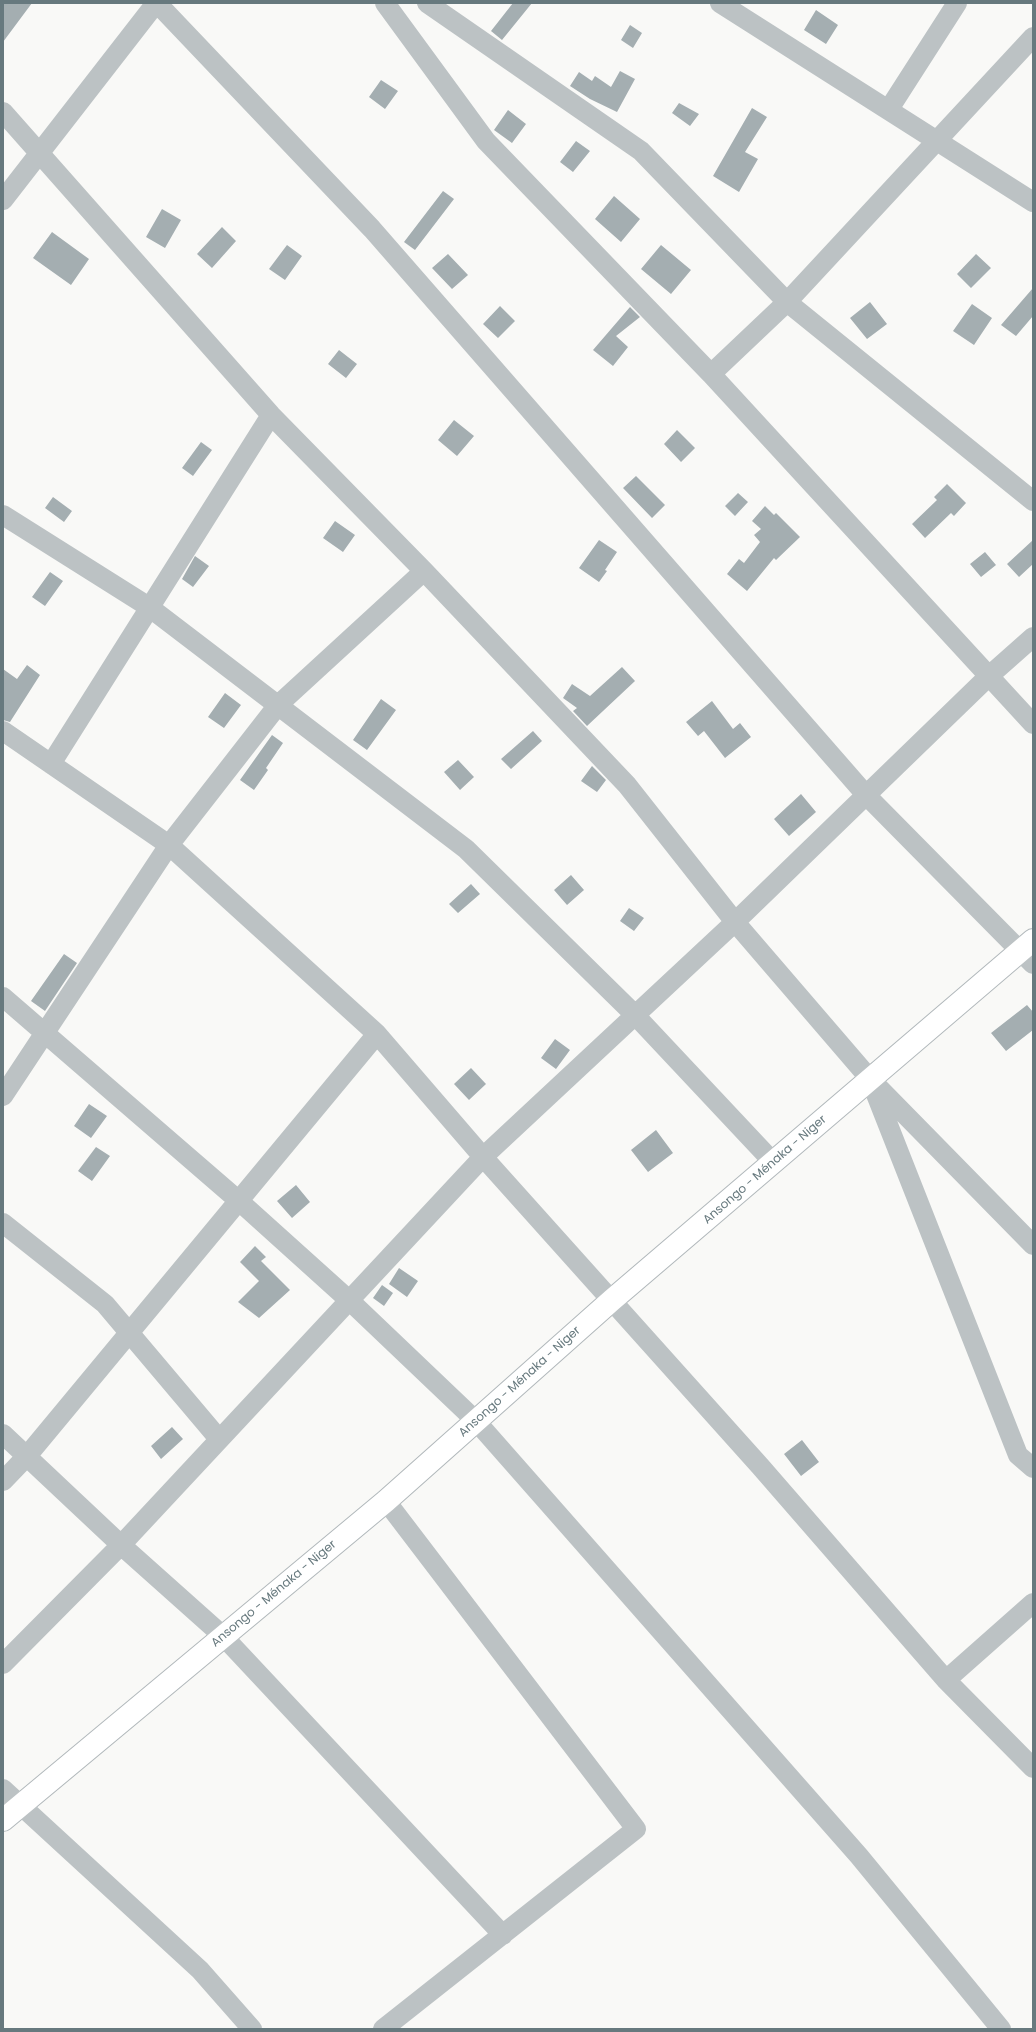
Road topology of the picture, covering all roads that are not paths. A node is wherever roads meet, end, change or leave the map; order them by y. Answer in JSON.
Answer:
{"nodes":[{"id":1,"x":157,"y":3,"type":"edge"},
{"id":2,"x":385,"y":3,"type":"edge"},
{"id":3,"x":426,"y":3,"type":"edge"},
{"id":4,"x":720,"y":3,"type":"edge"},
{"id":5,"x":957,"y":3,"type":"edge"},
{"id":6,"x":1033,"y":37,"type":"edge"},
{"id":7,"x":889,"y":109,"type":"junction"},
{"id":8,"x":3,"y":112,"type":"edge"},
{"id":9,"x":936,"y":139,"type":"junction"},
{"id":10,"x":40,"y":153,"type":"junction"},
{"id":11,"x":3,"y":200,"type":"edge"},
{"id":12,"x":1033,"y":202,"type":"edge"},
{"id":13,"x":787,"y":302,"type":"junction"},
{"id":14,"x":711,"y":374,"type":"junction"},
{"id":15,"x":270,"y":415,"type":"junction"},
{"id":16,"x":1033,"y":501,"type":"edge"},
{"id":17,"x":3,"y":515,"type":"edge"},
{"id":18,"x":424,"y":571,"type":"junction"},
{"id":19,"x":149,"y":607,"type":"junction"},
{"id":20,"x":1033,"y":637,"type":"edge"},
{"id":21,"x":989,"y":676,"type":"junction"},
{"id":22,"x":278,"y":705,"type":"junction"},
{"id":23,"x":1033,"y":724,"type":"edge"},
{"id":24,"x":3,"y":731,"type":"edge"},
{"id":25,"x":50,"y":764,"type":"junction"},
{"id":26,"x":866,"y":795,"type":"junction"},
{"id":27,"x":169,"y":845,"type":"junction"},
{"id":28,"x":735,"y":922,"type":"junction"},
{"id":29,"x":1029,"y":951,"type":"edge"},
{"id":30,"x":3,"y":997,"type":"edge"},
{"id":31,"x":635,"y":1015,"type":"junction"},
{"id":32,"x":46,"y":1034,"type":"junction"},
{"id":33,"x":377,"y":1034,"type":"junction"},
{"id":34,"x":870,"y":1080,"type":"junction"},
{"id":35,"x":3,"y":1096,"type":"edge"},
{"id":36,"x":483,"y":1157,"type":"junction"},
{"id":37,"x":773,"y":1162,"type":"junction"},
{"id":38,"x":239,"y":1201,"type":"junction"},
{"id":39,"x":3,"y":1223,"type":"edge"},
{"id":40,"x":1033,"y":1245,"type":"edge"},
{"id":41,"x":350,"y":1300,"type":"junction"},
{"id":42,"x":612,"y":1300,"type":"junction"},
{"id":43,"x":129,"y":1333,"type":"junction"},
{"id":44,"x":476,"y":1421,"type":"junction"},
{"id":45,"x":3,"y":1434,"type":"edge"},
{"id":46,"x":219,"y":1439,"type":"junction"},
{"id":47,"x":27,"y":1456,"type":"junction"},
{"id":48,"x":1033,"y":1468,"type":"edge"},
{"id":49,"x":3,"y":1481,"type":"edge"},
{"id":50,"x":386,"y":1501,"type":"junction"},
{"id":51,"x":121,"y":1545,"type":"junction"},
{"id":52,"x":1033,"y":1603,"type":"edge"},
{"id":53,"x":223,"y":1636,"type":"junction"},
{"id":54,"x":3,"y":1664,"type":"edge"},
{"id":55,"x":946,"y":1680,"type":"junction"},
{"id":56,"x":1033,"y":1768,"type":"edge"},
{"id":57,"x":3,"y":1789,"type":"edge"},
{"id":58,"x":20,"y":1806,"type":"junction"},
{"id":59,"x":3,"y":1820,"type":"edge"},
{"id":60,"x":503,"y":1935,"type":"junction"},
{"id":61,"x":252,"y":2029,"type":"edge"},
{"id":62,"x":383,"y":2029,"type":"edge"},
{"id":63,"x":1001,"y":2029,"type":"edge"}],
"edges":[{"from":1,"to":10,"type":"street"},
{"from":1,"to":26,"type":"street"},
{"from":2,"to":14,"type":"street"},
{"from":3,"to":13,"type":"street"},
{"from":4,"to":7,"type":"street"},
{"from":5,"to":7,"type":"street"},
{"from":6,"to":9,"type":"street"},
{"from":7,"to":9,"type":"street"},
{"from":8,"to":10,"type":"street"},
{"from":9,"to":12,"type":"street"},
{"from":9,"to":13,"type":"street"},
{"from":10,"to":11,"type":"street"},
{"from":10,"to":15,"type":"street"},
{"from":13,"to":14,"type":"street"},
{"from":13,"to":16,"type":"street"},
{"from":14,"to":21,"type":"street"},
{"from":15,"to":18,"type":"street"},
{"from":15,"to":19,"type":"street"},
{"from":17,"to":19,"type":"street"},
{"from":18,"to":22,"type":"street"},
{"from":18,"to":28,"type":"street"},
{"from":19,"to":22,"type":"street"},
{"from":19,"to":25,"type":"street"},
{"from":20,"to":21,"type":"street"},
{"from":21,"to":23,"type":"street"},
{"from":21,"to":26,"type":"street"},
{"from":22,"to":27,"type":"street"},
{"from":22,"to":31,"type":"street"},
{"from":24,"to":25,"type":"street"},
{"from":25,"to":27,"type":"street"},
{"from":26,"to":28,"type":"street"},
{"from":26,"to":29,"type":"street"},
{"from":27,"to":32,"type":"street"},
{"from":27,"to":33,"type":"street"},
{"from":28,"to":31,"type":"street"},
{"from":28,"to":34,"type":"street"},
{"from":29,"to":34,"type":"main road","name":"Ansongo - Ménaka - Niger"},
{"from":30,"to":32,"type":"street"},
{"from":31,"to":36,"type":"street"},
{"from":31,"to":37,"type":"street"},
{"from":32,"to":35,"type":"street"},
{"from":32,"to":38,"type":"street"},
{"from":33,"to":36,"type":"street"},
{"from":33,"to":38,"type":"street"},
{"from":34,"to":37,"type":"main road","name":"Ansongo - Ménaka - Niger"},
{"from":34,"to":40,"type":"street"},
{"from":34,"to":48,"type":"street"},
{"from":36,"to":41,"type":"street"},
{"from":36,"to":42,"type":"street"},
{"from":37,"to":42,"type":"main road","name":"Ansongo - Ménaka - Niger"},
{"from":38,"to":41,"type":"street"},
{"from":38,"to":43,"type":"street"},
{"from":39,"to":43,"type":"street"},
{"from":41,"to":44,"type":"street"},
{"from":41,"to":46,"type":"street"},
{"from":42,"to":44,"type":"main road","name":"Ansongo - Ménaka - Niger"},
{"from":42,"to":55,"type":"street"},
{"from":43,"to":46,"type":"street"},
{"from":43,"to":47,"type":"street"},
{"from":44,"to":50,"type":"main road","name":"Ansongo - Ménaka - Niger"},
{"from":44,"to":63,"type":"street"},
{"from":45,"to":47,"type":"street"},
{"from":46,"to":51,"type":"street"},
{"from":47,"to":49,"type":"street"},
{"from":47,"to":51,"type":"street"},
{"from":50,"to":53,"type":"main road","name":"Ansongo - Ménaka - Niger"},
{"from":50,"to":60,"type":"street"},
{"from":51,"to":53,"type":"street"},
{"from":51,"to":54,"type":"street"},
{"from":52,"to":55,"type":"street"},
{"from":53,"to":58,"type":"main road","name":"Ansongo - Ménaka - Niger"},
{"from":53,"to":60,"type":"street"},
{"from":55,"to":56,"type":"street"},
{"from":57,"to":58,"type":"street"},
{"from":58,"to":59,"type":"main road","name":"Ansongo - Ménaka - Niger"},
{"from":58,"to":61,"type":"street"},
{"from":60,"to":62,"type":"street"}]}
